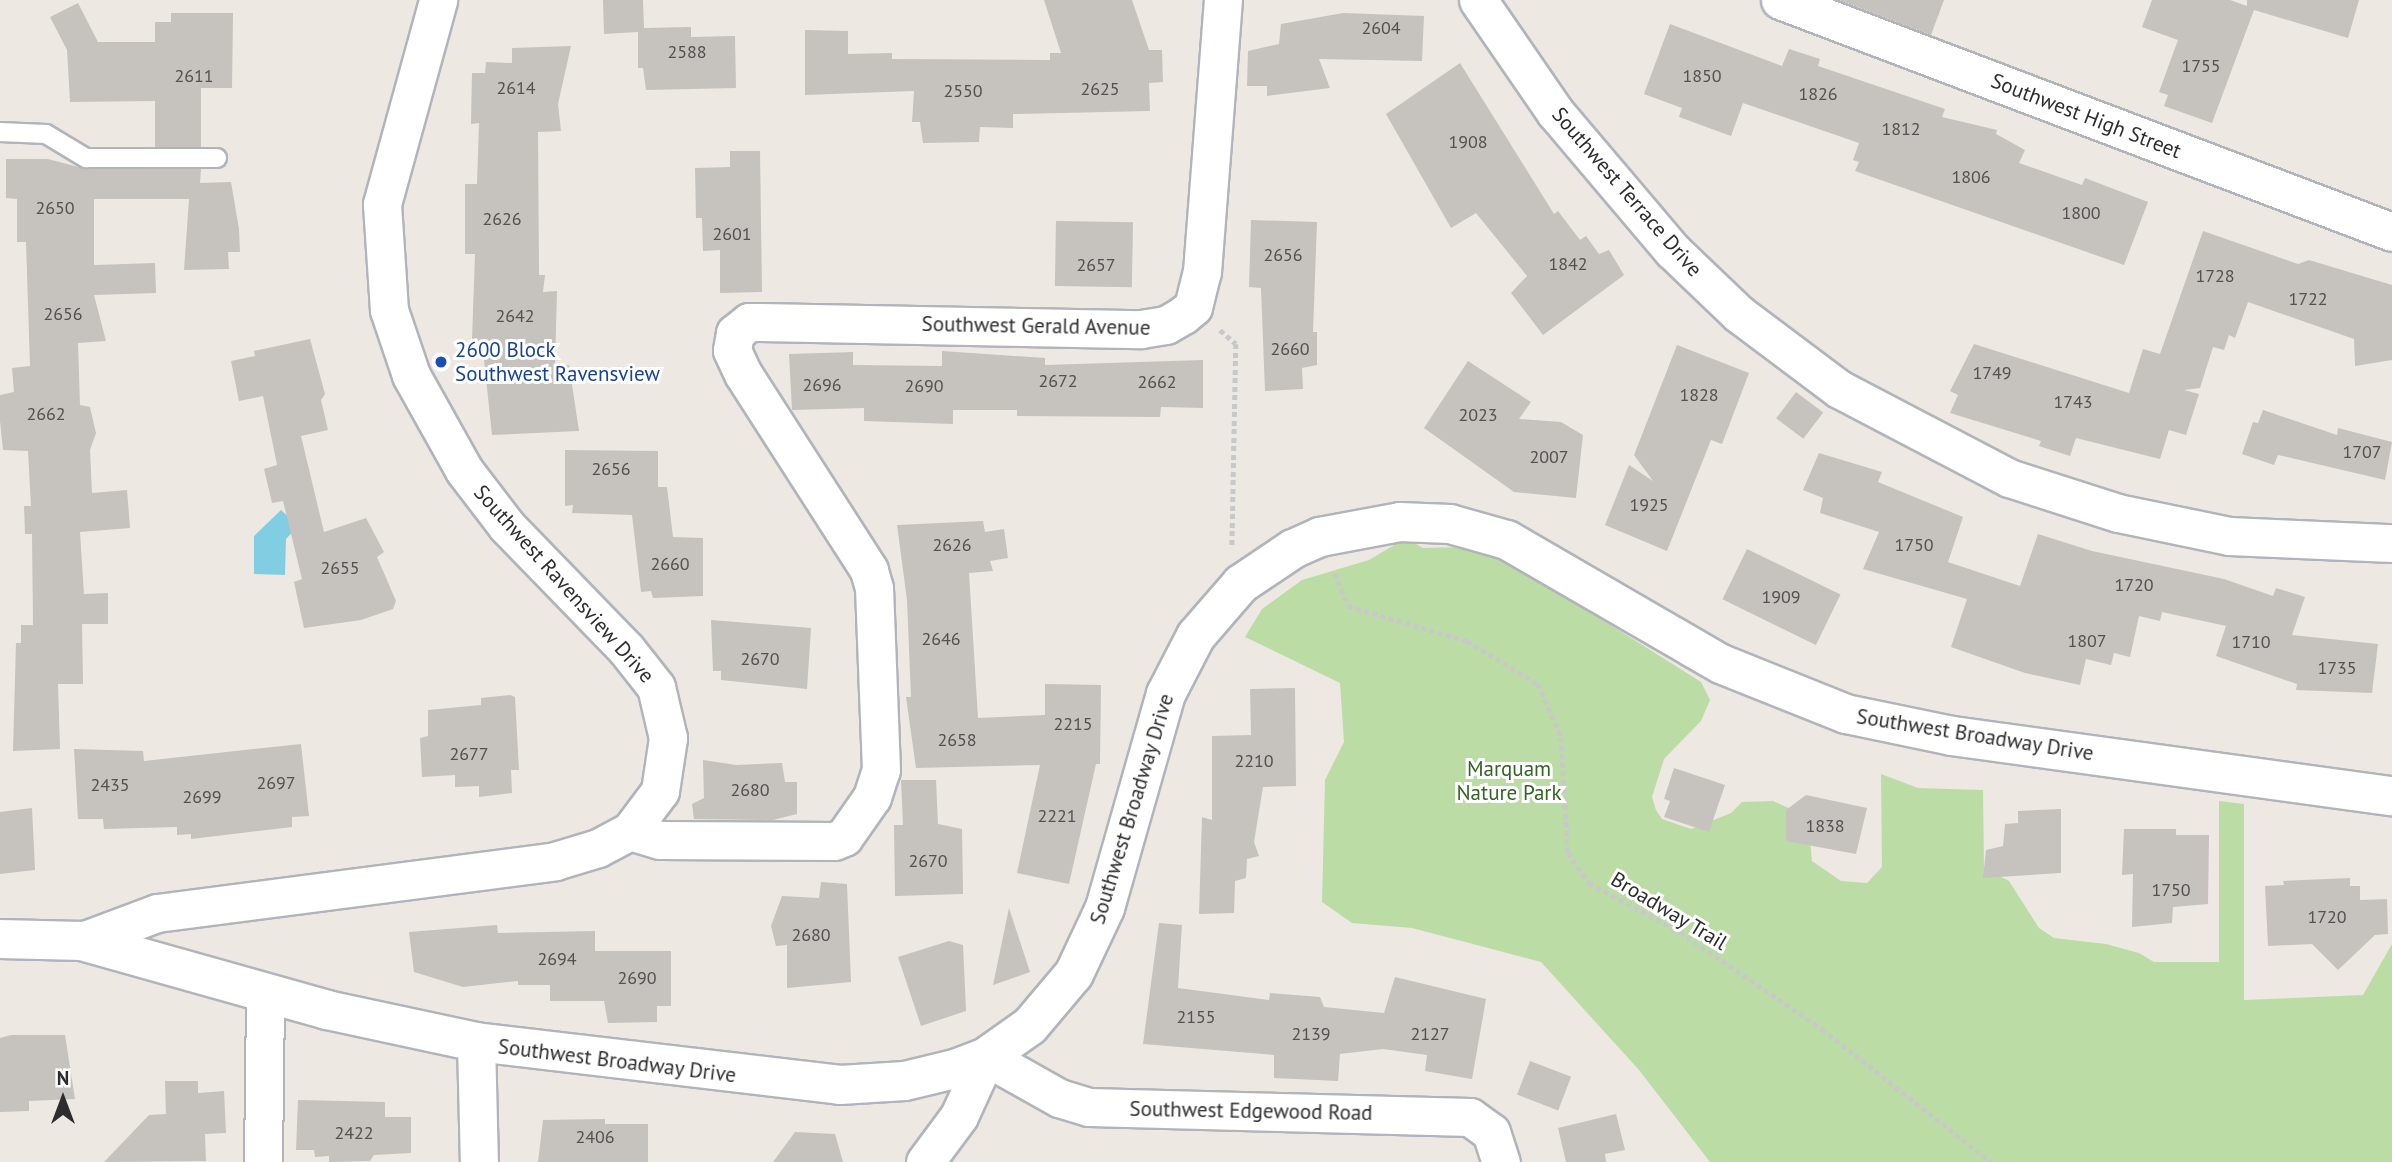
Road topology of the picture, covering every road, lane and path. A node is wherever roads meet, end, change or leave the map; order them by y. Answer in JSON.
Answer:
{"nodes":[{"id":1,"x":438,"y":0,"type":"edge"},
{"id":2,"x":1223,"y":0,"type":"edge"},
{"id":3,"x":1478,"y":0,"type":"edge"},
{"id":4,"x":1780,"y":0,"type":"edge"},
{"id":5,"x":0,"y":132,"type":"edge"},
{"id":6,"x":217,"y":158,"type":"dead end"},
{"id":7,"x":2392,"y":232,"type":"edge"},
{"id":8,"x":1193,"y":307,"type":"junction"},
{"id":9,"x":1320,"y":537,"type":"junction"},
{"id":10,"x":2392,"y":543,"type":"edge"},
{"id":11,"x":1241,"y":584,"type":"junction"},
{"id":12,"x":2392,"y":796,"type":"edge"},
{"id":13,"x":630,"y":831,"type":"junction"},
{"id":14,"x":0,"y":939,"type":"edge"},
{"id":15,"x":82,"y":941,"type":"junction"},
{"id":16,"x":265,"y":993,"type":"junction"},
{"id":17,"x":476,"y":1042,"type":"junction"},
{"id":18,"x":986,"y":1057,"type":"junction"},
{"id":19,"x":264,"y":1162,"type":"edge"},
{"id":20,"x":479,"y":1162,"type":"edge"},
{"id":21,"x":925,"y":1162,"type":"edge"},
{"id":22,"x":1501,"y":1162,"type":"edge"},
{"id":23,"x":1991,"y":1162,"type":"edge"}],
"edges":[{"from":1,"to":13,"type":"street","name":"Southwest Ravensview Drive"},
{"from":2,"to":8,"type":"street"},
{"from":3,"to":10,"type":"street","name":"Southwest Terrace Drive"},
{"from":4,"to":7,"type":"street","name":"Southwest High Street"},
{"from":5,"to":6,"type":"lane"},
{"from":8,"to":11,"type":"path"},
{"from":8,"to":13,"type":"street","name":"Southwest Gerald Avenue"},
{"from":9,"to":11,"type":"street","name":"Southwest Broadway Drive"},
{"from":9,"to":12,"type":"street","name":"Southwest Broadway Drive"},
{"from":9,"to":23,"type":"path","name":"Broadway Trail"},
{"from":11,"to":18,"type":"street","name":"Southwest Broadway Drive"},
{"from":13,"to":15,"type":"street","name":"Southwest Ravensview Drive"},
{"from":14,"to":15,"type":"street","name":"Southwest Broadway Drive"},
{"from":15,"to":16,"type":"street","name":"Southwest Broadway Drive"},
{"from":16,"to":17,"type":"street","name":"Southwest Broadway Drive"},
{"from":16,"to":19,"type":"street"},
{"from":17,"to":18,"type":"street","name":"Southwest Broadway Drive"},
{"from":17,"to":20,"type":"street"},
{"from":18,"to":21,"type":"street"},
{"from":18,"to":22,"type":"street","name":"Southwest Edgewood Road"}]}
